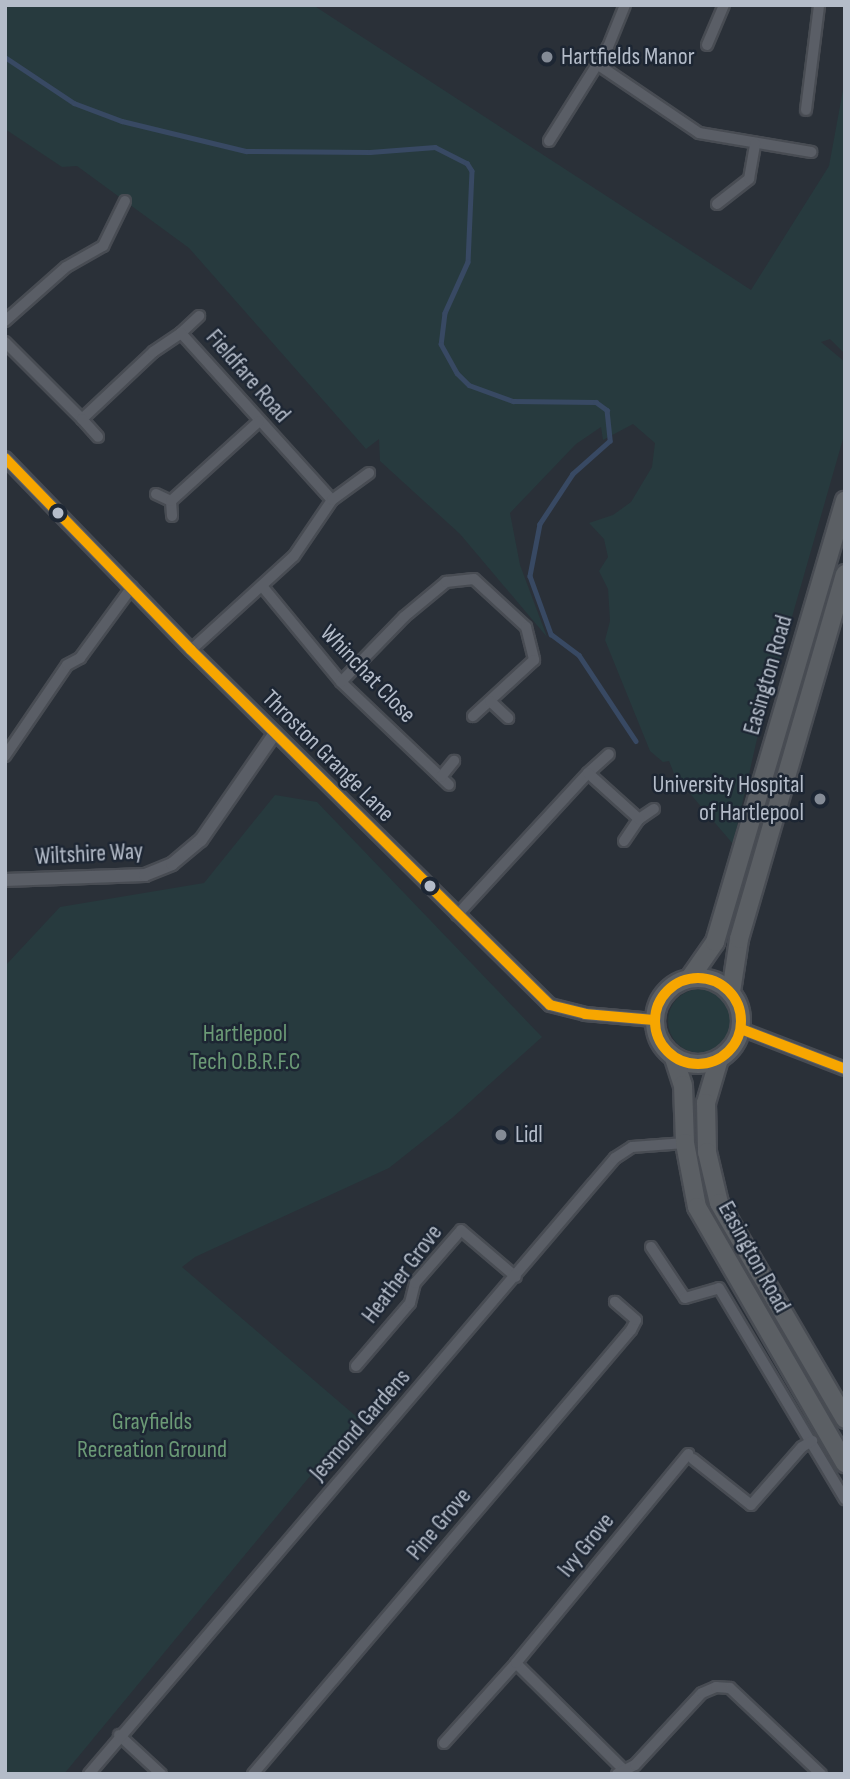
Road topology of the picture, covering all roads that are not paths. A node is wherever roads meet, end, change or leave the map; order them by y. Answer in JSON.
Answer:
{"nodes":[{"id":1,"x":625,"y":5,"type":"edge"},
{"id":2,"x":724,"y":5,"type":"edge"},
{"id":3,"x":819,"y":5,"type":"edge"},
{"id":4,"x":708,"y":45,"type":"dead end"},
{"id":5,"x":597,"y":64,"type":"junction"},
{"id":6,"x":806,"y":110,"type":"dead end"},
{"id":7,"x":549,"y":141,"type":"dead end"},
{"id":8,"x":755,"y":144,"type":"junction"},
{"id":9,"x":811,"y":152,"type":"dead end"},
{"id":10,"x":125,"y":201,"type":"dead end"},
{"id":11,"x":717,"y":204,"type":"dead end"},
{"id":12,"x":199,"y":316,"type":"dead end"},
{"id":13,"x":5,"y":321,"type":"edge"},
{"id":14,"x":181,"y":333,"type":"junction"},
{"id":15,"x":5,"y":342,"type":"edge"},
{"id":16,"x":82,"y":419,"type":"junction"},
{"id":17,"x":258,"y":422,"type":"junction"},
{"id":18,"x":98,"y":437,"type":"dead end"},
{"id":19,"x":5,"y":458,"type":"edge"},
{"id":20,"x":369,"y":473,"type":"dead end"},
{"id":21,"x":156,"y":494,"type":"dead end"},
{"id":22,"x":332,"y":500,"type":"junction"},
{"id":23,"x":171,"y":501,"type":"junction"},
{"id":24,"x":845,"y":501,"type":"edge"},
{"id":25,"x":172,"y":516,"type":"dead end"},
{"id":26,"x":845,"y":574,"type":"edge"},
{"id":27,"x":262,"y":586,"type":"junction"},
{"id":28,"x":132,"y":587,"type":"junction"},
{"id":29,"x":191,"y":650,"type":"junction"},
{"id":30,"x":341,"y":682,"type":"junction"},
{"id":31,"x":490,"y":701,"type":"junction"},
{"id":32,"x":473,"y":716,"type":"dead end"},
{"id":33,"x":508,"y":718,"type":"dead end"},
{"id":34,"x":275,"y":733,"type":"junction"},
{"id":35,"x":609,"y":754,"type":"dead end"},
{"id":36,"x":5,"y":755,"type":"edge"},
{"id":37,"x":454,"y":761,"type":"dead end"},
{"id":38,"x":588,"y":773,"type":"junction"},
{"id":39,"x":654,"y":809,"type":"dead end"},
{"id":40,"x":639,"y":819,"type":"junction"},
{"id":41,"x":624,"y":841,"type":"dead end"},
{"id":42,"x":5,"y":880,"type":"edge"},
{"id":43,"x":457,"y":915,"type":"junction"},
{"id":44,"x":690,"y":978,"type":"junction"},
{"id":45,"x":731,"y":992,"type":"junction"},
{"id":46,"x":654,"y":1020,"type":"junction"},
{"id":47,"x":741,"y":1029,"type":"junction"},
{"id":48,"x":674,"y":1058,"type":"junction"},
{"id":49,"x":719,"y":1059,"type":"junction"},
{"id":50,"x":845,"y":1069,"type":"edge"},
{"id":51,"x":685,"y":1143,"type":"junction"},
{"id":52,"x":651,"y":1247,"type":"dead end"},
{"id":53,"x":757,"y":1272,"type":"junction"},
{"id":54,"x":516,"y":1277,"type":"junction"},
{"id":55,"x":739,"y":1283,"type":"junction"},
{"id":56,"x":726,"y":1301,"type":"junction"},
{"id":57,"x":615,"y":1302,"type":"dead end"},
{"id":58,"x":356,"y":1366,"type":"dead end"},
{"id":59,"x":828,"y":1390,"type":"junction"},
{"id":60,"x":808,"y":1401,"type":"junction"},
{"id":61,"x":845,"y":1419,"type":"edge"},
{"id":62,"x":813,"y":1441,"type":"junction"},
{"id":63,"x":845,"y":1462,"type":"edge"},
{"id":64,"x":845,"y":1499,"type":"edge"},
{"id":65,"x":751,"y":1505,"type":"junction"},
{"id":66,"x":761,"y":1514,"type":"dead end"},
{"id":67,"x":516,"y":1663,"type":"junction"},
{"id":68,"x":119,"y":1735,"type":"junction"},
{"id":69,"x":444,"y":1743,"type":"dead end"},
{"id":70,"x":619,"y":1771,"type":"edge"},
{"id":71,"x":89,"y":1774,"type":"edge"},
{"id":72,"x":161,"y":1774,"type":"edge"},
{"id":73,"x":253,"y":1774,"type":"edge"},
{"id":74,"x":821,"y":1774,"type":"edge"}],
"edges":[{"from":1,"to":5,"type":"street"},
{"from":2,"to":4,"type":"street"},
{"from":3,"to":6,"type":"street"},
{"from":5,"to":7,"type":"street"},
{"from":5,"to":8,"type":"street"},
{"from":8,"to":9,"type":"street"},
{"from":8,"to":11,"type":"street"},
{"from":10,"to":13,"type":"street"},
{"from":12,"to":14,"type":"street"},
{"from":14,"to":16,"type":"street","name":"Fieldfare Road"},
{"from":14,"to":17,"type":"street","name":"Fieldfare Road"},
{"from":15,"to":16,"type":"street"},
{"from":16,"to":18,"type":"street"},
{"from":17,"to":22,"type":"street","name":"Fieldfare Road"},
{"from":17,"to":23,"type":"street"},
{"from":19,"to":28,"type":"street","name":"Throston Grange Lane"},
{"from":20,"to":22,"type":"street"},
{"from":21,"to":23,"type":"street"},
{"from":22,"to":27,"type":"street"},
{"from":23,"to":25,"type":"street"},
{"from":24,"to":44,"type":"highway","name":"Easington Road"},
{"from":26,"to":45,"type":"highway","name":"Easington Road"},
{"from":27,"to":29,"type":"street"},
{"from":27,"to":30,"type":"street","name":"Whinchat Close"},
{"from":28,"to":29,"type":"street","name":"Throston Grange Lane"},
{"from":28,"to":36,"type":"street"},
{"from":29,"to":34,"type":"street","name":"Throston Grange Lane"},
{"from":30,"to":31,"type":"street"},
{"from":30,"to":37,"type":"street","name":"Whinchat Close"},
{"from":31,"to":32,"type":"street"},
{"from":31,"to":33,"type":"street"},
{"from":34,"to":42,"type":"street","name":"Wiltshire Way"},
{"from":34,"to":43,"type":"street","name":"Throston Grange Lane"},
{"from":35,"to":38,"type":"street"},
{"from":38,"to":40,"type":"street"},
{"from":38,"to":43,"type":"street"},
{"from":39,"to":40,"type":"street"},
{"from":40,"to":41,"type":"street"},
{"from":43,"to":46,"type":"street","name":"Throston Grange Lane"},
{"from":44,"to":45,"type":"highway"},
{"from":44,"to":46,"type":"highway","name":"Easington Road"},
{"from":45,"to":47,"type":"highway","name":"Easington Road"},
{"from":46,"to":48,"type":"highway","name":"Easington Road"},
{"from":47,"to":49,"type":"highway","name":"Easington Road"},
{"from":47,"to":50,"type":"street"},
{"from":48,"to":49,"type":"highway"},
{"from":48,"to":51,"type":"highway","name":"Easington Road"},
{"from":49,"to":53,"type":"highway","name":"Easington Road"},
{"from":51,"to":54,"type":"street","name":"Jesmond Gardens"},
{"from":51,"to":55,"type":"highway","name":"Easington Road"},
{"from":52,"to":56,"type":"street","name":"Easington Road"},
{"from":53,"to":55,"type":"street"},
{"from":53,"to":59,"type":"highway","name":"Easington Road"},
{"from":54,"to":58,"type":"street","name":"Heather Grove"},
{"from":54,"to":68,"type":"street","name":"Jesmond Gardens"},
{"from":55,"to":56,"type":"street"},
{"from":55,"to":60,"type":"highway","name":"Easington Road"},
{"from":56,"to":62,"type":"street","name":"Easington Road"},
{"from":57,"to":73,"type":"street","name":"Pine Grove"},
{"from":59,"to":60,"type":"highway"},
{"from":59,"to":61,"type":"highway","name":"Easington Road"},
{"from":60,"to":63,"type":"highway","name":"Easington Road"},
{"from":62,"to":64,"type":"street","name":"Easington Road"},
{"from":62,"to":65,"type":"street"},
{"from":65,"to":66,"type":"street"},
{"from":65,"to":67,"type":"street","name":"Ivy Grove"},
{"from":67,"to":69,"type":"street","name":"Ivy Grove"},
{"from":67,"to":70,"type":"street"},
{"from":68,"to":71,"type":"street","name":"Jesmond Gardens"},
{"from":68,"to":72,"type":"street"},
{"from":70,"to":74,"type":"street"}]}
